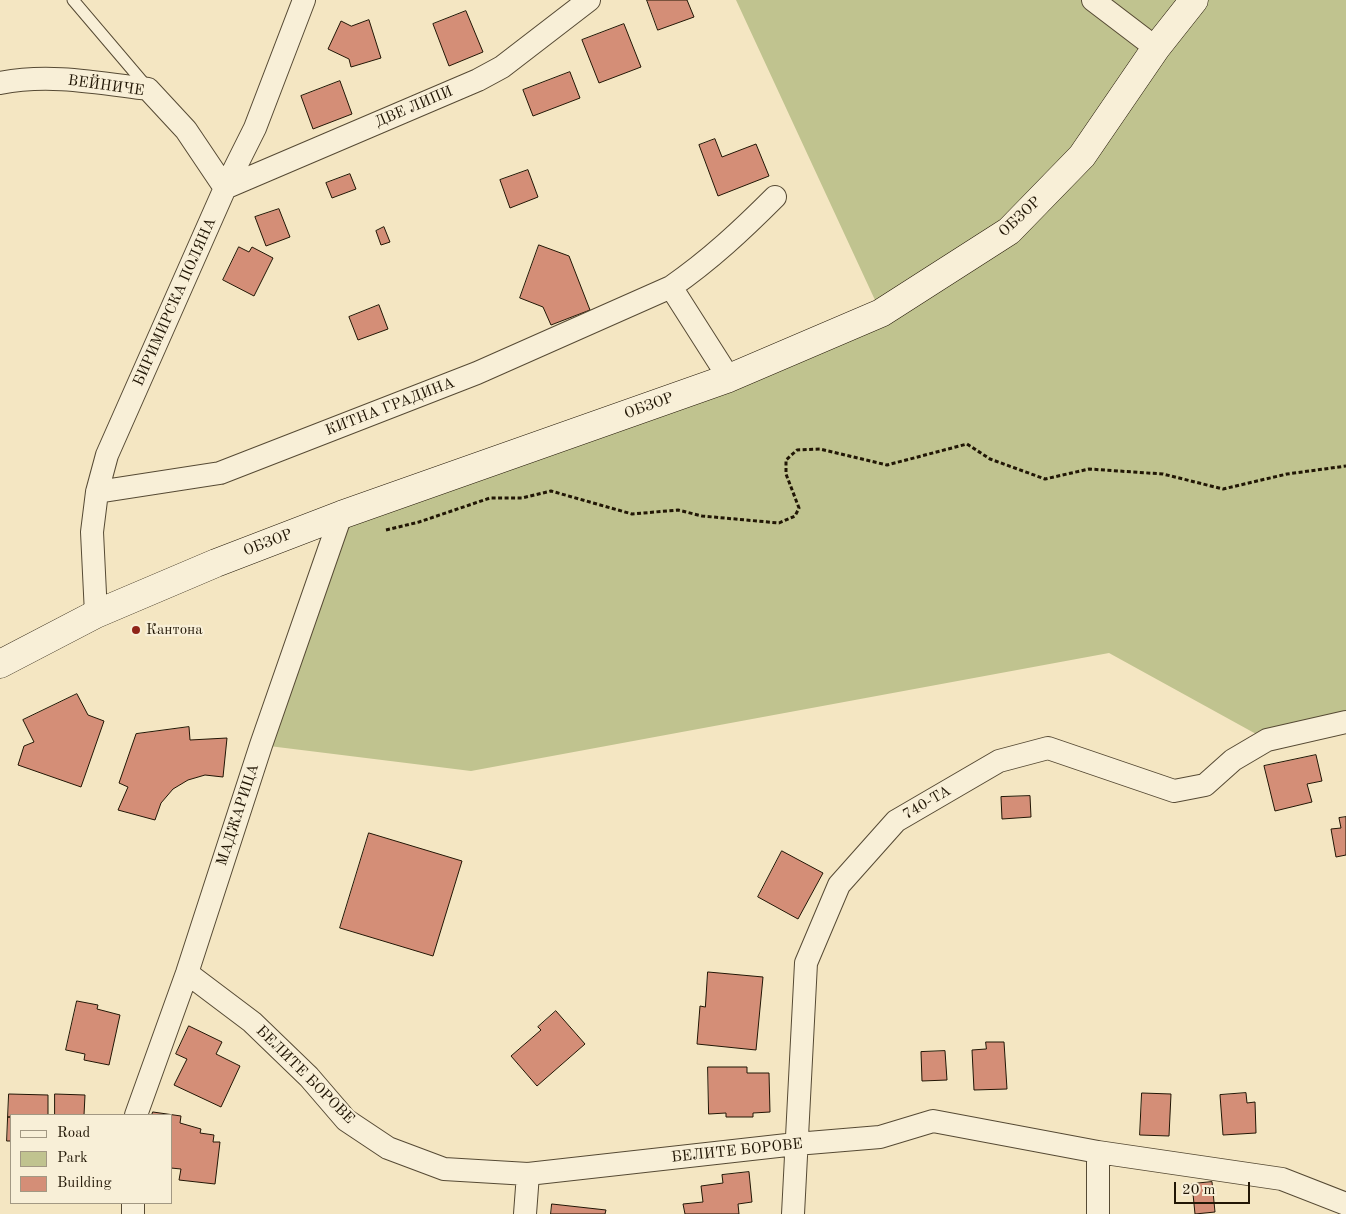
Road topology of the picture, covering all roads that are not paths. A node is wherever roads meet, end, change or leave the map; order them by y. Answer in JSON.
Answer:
{"nodes":[{"id":1,"x":73,"y":0,"type":"edge"},
{"id":2,"x":304,"y":0,"type":"edge"},
{"id":3,"x":588,"y":0,"type":"edge"},
{"id":4,"x":1093,"y":0,"type":"edge"},
{"id":5,"x":1194,"y":0,"type":"edge"},
{"id":6,"x":1156,"y":48,"type":"junction"},
{"id":7,"x":0,"y":82,"type":"edge"},
{"id":8,"x":148,"y":88,"type":"junction"},
{"id":9,"x":225,"y":188,"type":"junction"},
{"id":10,"x":775,"y":197,"type":"dead end"},
{"id":11,"x":671,"y":287,"type":"junction"},
{"id":12,"x":728,"y":378,"type":"junction"},
{"id":13,"x":97,"y":492,"type":"junction"},
{"id":14,"x":342,"y":516,"type":"junction"},
{"id":15,"x":96,"y":614,"type":"junction"},
{"id":16,"x":0,"y":664,"type":"edge"},
{"id":17,"x":1346,"y":722,"type":"edge"},
{"id":18,"x":187,"y":973,"type":"junction"},
{"id":19,"x":136,"y":1114,"type":"edge"},
{"id":20,"x":796,"y":1144,"type":"junction"},
{"id":21,"x":1098,"y":1152,"type":"junction"},
{"id":22,"x":528,"y":1174,"type":"junction"},
{"id":23,"x":1346,"y":1204,"type":"edge"},
{"id":24,"x":525,"y":1214,"type":"edge"},
{"id":25,"x":793,"y":1214,"type":"edge"},
{"id":26,"x":1098,"y":1214,"type":"edge"}],
"edges":[{"from":1,"to":8,"type":"lane"},
{"from":2,"to":9,"type":"street","name":"БИРИМИРСКА ПОЛЯНА"},
{"from":3,"to":9,"type":"street","name":"ДВЕ ЛИПИ"},
{"from":4,"to":6,"type":"street"},
{"from":5,"to":6,"type":"street","name":"ОБЗОР"},
{"from":6,"to":12,"type":"street","name":"ОБЗОР"},
{"from":7,"to":8,"type":"street","name":"ВЕЙНИЧЕ"},
{"from":8,"to":9,"type":"street","name":"ВЕЙНИЧЕ"},
{"from":9,"to":13,"type":"street","name":"БИРИМИРСКА ПОЛЯНА"},
{"from":10,"to":11,"type":"street","name":"КИТНА ГРАДИНА"},
{"from":11,"to":12,"type":"street"},
{"from":11,"to":13,"type":"street","name":"КИТНА ГРАДИНА"},
{"from":12,"to":14,"type":"street","name":"ОБЗОР"},
{"from":13,"to":15,"type":"street","name":"БИРИМИРСКА ПОЛЯНА"},
{"from":14,"to":15,"type":"street","name":"ОБЗОР"},
{"from":14,"to":18,"type":"street","name":"МАДЖАРИЦА"},
{"from":15,"to":16,"type":"street","name":"ОБЗОР"},
{"from":17,"to":20,"type":"street","name":"740-ТА"},
{"from":18,"to":19,"type":"street","name":"МАДЖАРИЦА"},
{"from":18,"to":22,"type":"street","name":"БЕЛИТЕ БОРОВЕ"},
{"from":20,"to":21,"type":"street","name":"БЕЛИТЕ БОРОВЕ"},
{"from":20,"to":22,"type":"street","name":"БЕЛИТЕ БОРОВЕ"},
{"from":20,"to":25,"type":"street","name":"740-ТА"},
{"from":21,"to":23,"type":"street","name":"БЕЛИТЕ БОРОВЕ"},
{"from":21,"to":26,"type":"street"},
{"from":22,"to":24,"type":"street"}]}
